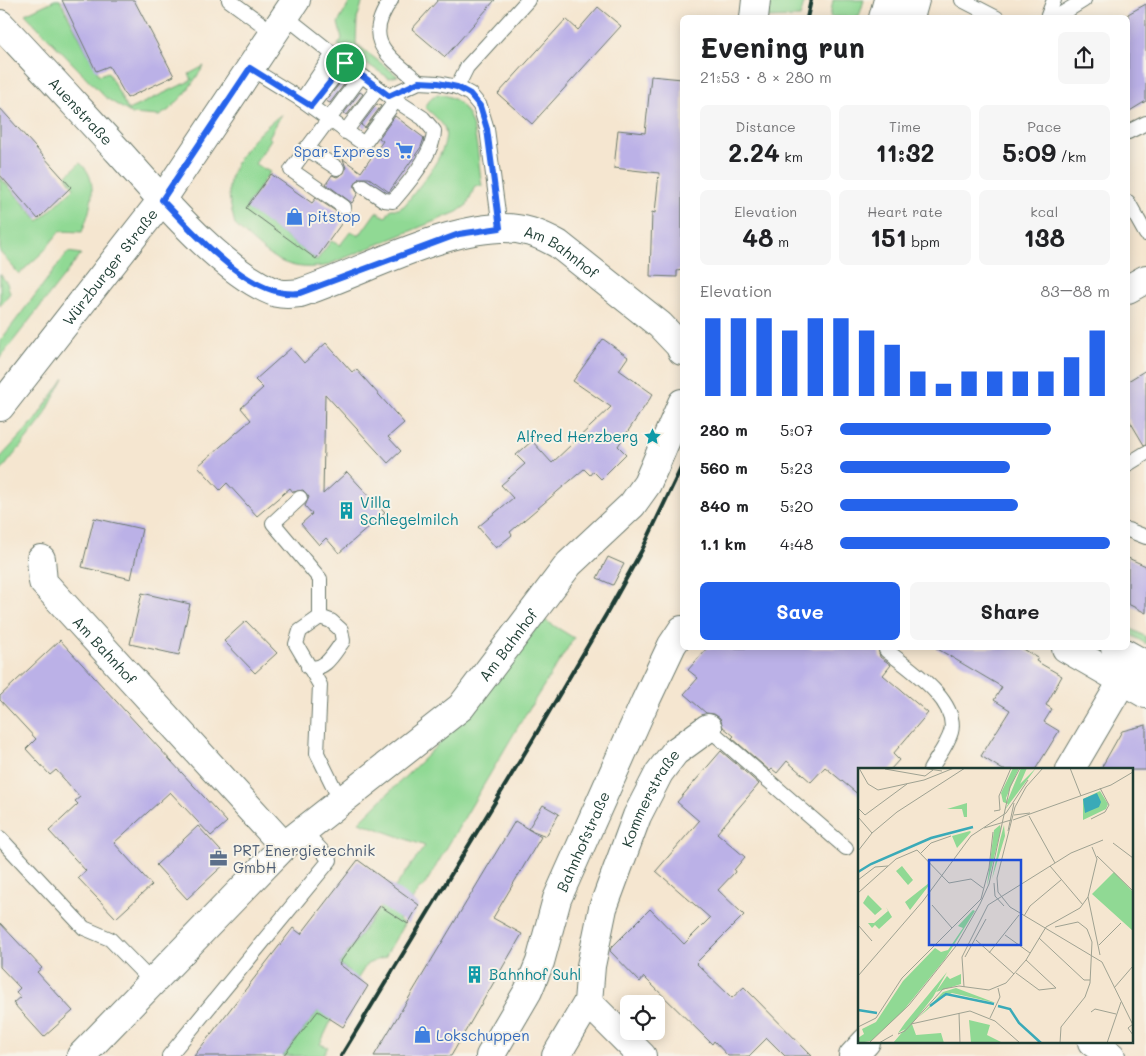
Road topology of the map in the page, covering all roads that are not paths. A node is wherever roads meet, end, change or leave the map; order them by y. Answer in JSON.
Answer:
{"nodes":[{"id":1,"x":229,"y":0,"type":"edge"},
{"id":2,"x":391,"y":0,"type":"edge"},
{"id":3,"x":528,"y":0,"type":"edge"},
{"id":4,"x":756,"y":0,"type":"edge"},
{"id":5,"x":888,"y":0,"type":"edge"},
{"id":6,"x":915,"y":0,"type":"edge"},
{"id":7,"x":962,"y":0,"type":"edge"},
{"id":8,"x":1054,"y":0,"type":"edge"},
{"id":9,"x":1084,"y":0,"type":"edge"},
{"id":10,"x":754,"y":15,"type":"edge"},
{"id":11,"x":884,"y":15,"type":"edge"},
{"id":12,"x":911,"y":15,"type":"edge"},
{"id":13,"x":991,"y":15,"type":"edge"},
{"id":14,"x":1048,"y":15,"type":"edge"},
{"id":15,"x":1060,"y":15,"type":"edge"},
{"id":16,"x":285,"y":16,"type":"edge"},
{"id":17,"x":0,"y":24,"type":"edge"},
{"id":18,"x":333,"y":54,"type":"junction"},
{"id":19,"x":345,"y":63,"type":"junction"},
{"id":20,"x":250,"y":68,"type":"junction"},
{"id":21,"x":361,"y":76,"type":"junction"},
{"id":22,"x":419,"y":82,"type":"junction"},
{"id":23,"x":457,"y":87,"type":"junction"},
{"id":24,"x":388,"y":95,"type":"junction"},
{"id":25,"x":307,"y":103,"type":"junction"},
{"id":26,"x":327,"y":118,"type":"junction"},
{"id":27,"x":1146,"y":123,"type":"edge"},
{"id":28,"x":1130,"y":131,"type":"edge"},
{"id":29,"x":345,"y":132,"type":"junction"},
{"id":30,"x":306,"y":148,"type":"junction"},
{"id":31,"x":337,"y":168,"type":"dead end"},
{"id":32,"x":363,"y":186,"type":"dead end"},
{"id":33,"x":162,"y":200,"type":"junction"},
{"id":34,"x":1130,"y":206,"type":"edge"},
{"id":35,"x":344,"y":208,"type":"dead end"},
{"id":36,"x":500,"y":228,"type":"junction"},
{"id":37,"x":1146,"y":234,"type":"edge"},
{"id":38,"x":1146,"y":279,"type":"edge"},
{"id":39,"x":1130,"y":288,"type":"edge"},
{"id":40,"x":680,"y":345,"type":"edge"},
{"id":41,"x":0,"y":406,"type":"edge"},
{"id":42,"x":680,"y":408,"type":"edge"},
{"id":43,"x":1146,"y":453,"type":"edge"},
{"id":44,"x":1130,"y":463,"type":"edge"},
{"id":45,"x":300,"y":498,"type":"dead end"},
{"id":46,"x":1130,"y":531,"type":"edge"},
{"id":47,"x":1146,"y":537,"type":"edge"},
{"id":48,"x":41,"y":559,"type":"dead end"},
{"id":49,"x":320,"y":617,"type":"junction"},
{"id":50,"x":680,"y":633,"type":"edge"},
{"id":51,"x":886,"y":650,"type":"dead end"},
{"id":52,"x":1070,"y":650,"type":"edge"},
{"id":53,"x":1118,"y":650,"type":"edge"},
{"id":54,"x":1146,"y":665,"type":"edge"},
{"id":55,"x":308,"y":667,"type":"junction"},
{"id":56,"x":1123,"y":680,"type":"junction"},
{"id":57,"x":1146,"y":694,"type":"edge"},
{"id":58,"x":708,"y":728,"type":"joint"},
{"id":59,"x":931,"y":768,"type":"edge"},
{"id":60,"x":1071,"y":768,"type":"edge"},
{"id":61,"x":341,"y":802,"type":"junction"},
{"id":62,"x":0,"y":838,"type":"edge"},
{"id":63,"x":294,"y":839,"type":"junction"},
{"id":64,"x":846,"y":848,"type":"dead end"},
{"id":65,"x":153,"y":984,"type":"junction"},
{"id":66,"x":588,"y":1002,"type":"junction"},
{"id":67,"x":864,"y":1044,"type":"edge"},
{"id":68,"x":1095,"y":1044,"type":"edge"},
{"id":69,"x":81,"y":1056,"type":"edge"},
{"id":70,"x":169,"y":1056,"type":"edge"},
{"id":71,"x":490,"y":1056,"type":"edge"},
{"id":72,"x":556,"y":1056,"type":"edge"},
{"id":73,"x":642,"y":1056,"type":"edge"},
{"id":74,"x":853,"y":1056,"type":"edge"},
{"id":75,"x":1111,"y":1056,"type":"edge"}],
"edges":[{"from":1,"to":16,"type":"lane"},
{"from":2,"to":22,"type":"lane"},
{"from":3,"to":23,"type":"lane"},
{"from":4,"to":10,"type":"street"},
{"from":5,"to":11,"type":"street"},
{"from":6,"to":12,"type":"street"},
{"from":7,"to":13,"type":"lane"},
{"from":8,"to":14,"type":"lane"},
{"from":9,"to":15,"type":"lane"},
{"from":16,"to":18,"type":"lane"},
{"from":16,"to":20,"type":"street","name":"Würzburger Straße"},
{"from":17,"to":33,"type":"street","name":"Auenstraße"},
{"from":18,"to":19,"type":"lane"},
{"from":18,"to":25,"type":"lane"},
{"from":19,"to":21,"type":"lane"},
{"from":19,"to":25,"type":"lane"},
{"from":20,"to":25,"type":"lane"},
{"from":20,"to":33,"type":"street","name":"Würzburger Straße"},
{"from":21,"to":24,"type":"lane"},
{"from":21,"to":26,"type":"lane"},
{"from":22,"to":23,"type":"lane"},
{"from":22,"to":24,"type":"lane"},
{"from":23,"to":36,"type":"lane"},
{"from":24,"to":29,"type":"lane"},
{"from":24,"to":29,"type":"lane"},
{"from":24,"to":32,"type":"lane"},
{"from":25,"to":26,"type":"lane"},
{"from":26,"to":29,"type":"lane"},
{"from":26,"to":30,"type":"lane"},
{"from":27,"to":28,"type":"lane"},
{"from":30,"to":31,"type":"lane"},
{"from":30,"to":35,"type":"lane"},
{"from":33,"to":36,"type":"street","name":"Am Bahnhof"},
{"from":33,"to":41,"type":"street","name":"Würzburger Straße"},
{"from":34,"to":37,"type":"lane"},
{"from":36,"to":40,"type":"street","name":"Am Bahnhof"},
{"from":38,"to":39,"type":"street"},
{"from":42,"to":61,"type":"street","name":"Am Bahnhof"},
{"from":43,"to":44,"type":"lane"},
{"from":45,"to":49,"type":"lane"},
{"from":46,"to":47,"type":"lane"},
{"from":48,"to":63,"type":"street","name":"Am Bahnhof"},
{"from":49,"to":55,"type":"lane"},
{"from":49,"to":55,"type":"lane"},
{"from":50,"to":71,"type":"street","name":"Bahnhofstraße"},
{"from":51,"to":59,"type":"lane"},
{"from":52,"to":56,"type":"street"},
{"from":53,"to":54,"type":"street"},
{"from":55,"to":61,"type":"lane"},
{"from":56,"to":57,"type":"street"},
{"from":56,"to":60,"type":"street"},
{"from":58,"to":64,"type":"lane","name":"Kommerstraße"},
{"from":58,"to":66,"type":"street","name":"Kommerstraße"},
{"from":61,"to":63,"type":"street","name":"Am Bahnhof"},
{"from":62,"to":65,"type":"lane"},
{"from":63,"to":65,"type":"street","name":"Am Bahnhof"},
{"from":63,"to":70,"type":"lane"},
{"from":65,"to":69,"type":"street","name":"Am Bahnhof"},
{"from":66,"to":72,"type":"street","name":"Kommerstraße"},
{"from":66,"to":73,"type":"street"},
{"from":67,"to":74,"type":"street"},
{"from":68,"to":75,"type":"street"}]}
